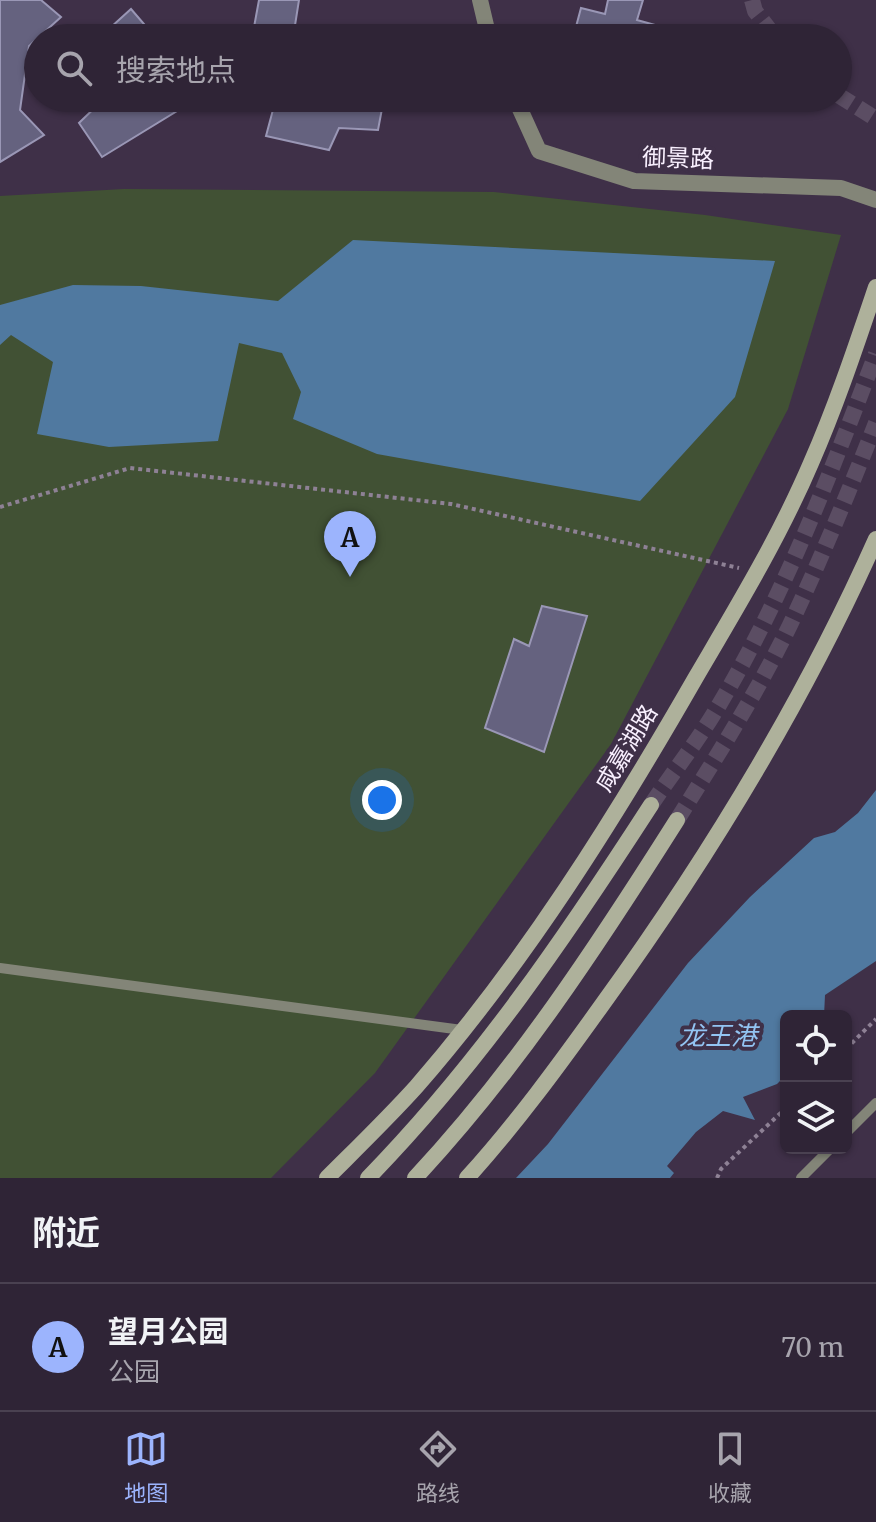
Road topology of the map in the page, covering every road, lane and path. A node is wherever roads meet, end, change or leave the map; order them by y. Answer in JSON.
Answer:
{"nodes":[{"id":1,"x":480,"y":0,"type":"edge"},
{"id":2,"x":486,"y":24,"type":"edge"},
{"id":3,"x":521,"y":112,"type":"edge"},
{"id":4,"x":876,"y":200,"type":"edge"},
{"id":5,"x":876,"y":287,"type":"edge"},
{"id":6,"x":0,"y":507,"type":"edge"},
{"id":7,"x":876,"y":539,"type":"edge"},
{"id":8,"x":756,"y":573,"type":"junction"},
{"id":9,"x":651,"y":805,"type":"tunnel mouth"},
{"id":10,"x":677,"y":820,"type":"tunnel mouth"},
{"id":11,"x":0,"y":968,"type":"edge"},
{"id":12,"x":876,"y":1019,"type":"edge"},
{"id":13,"x":462,"y":1030,"type":"junction"},
{"id":14,"x":852,"y":1043,"type":"edge"},
{"id":15,"x":876,"y":1103,"type":"edge"},
{"id":16,"x":780,"y":1114,"type":"edge"},
{"id":17,"x":852,"y":1127,"type":"edge"},
{"id":18,"x":825,"y":1154,"type":"edge"},
{"id":19,"x":327,"y":1178,"type":"edge"},
{"id":20,"x":368,"y":1178,"type":"edge"},
{"id":21,"x":415,"y":1178,"type":"edge"},
{"id":22,"x":467,"y":1178,"type":"edge"},
{"id":23,"x":717,"y":1178,"type":"edge"},
{"id":24,"x":801,"y":1178,"type":"edge"}],
"edges":[{"from":1,"to":2,"type":"street"},
{"from":3,"to":4,"type":"street","name":"御景路"},
{"from":5,"to":8,"type":"main road","name":"咸嘉湖路"},
{"from":6,"to":8,"type":"path"},
{"from":7,"to":22,"type":"main road"},
{"from":8,"to":13,"type":"main road","name":"咸嘉湖路"},
{"from":9,"to":20,"type":"main road"},
{"from":10,"to":21,"type":"main road"},
{"from":11,"to":13,"type":"lane"},
{"from":12,"to":14,"type":"path"},
{"from":13,"to":19,"type":"main road","name":"咸嘉湖路"},
{"from":15,"to":17,"type":"lane"},
{"from":16,"to":23,"type":"path"},
{"from":18,"to":24,"type":"lane"}]}
